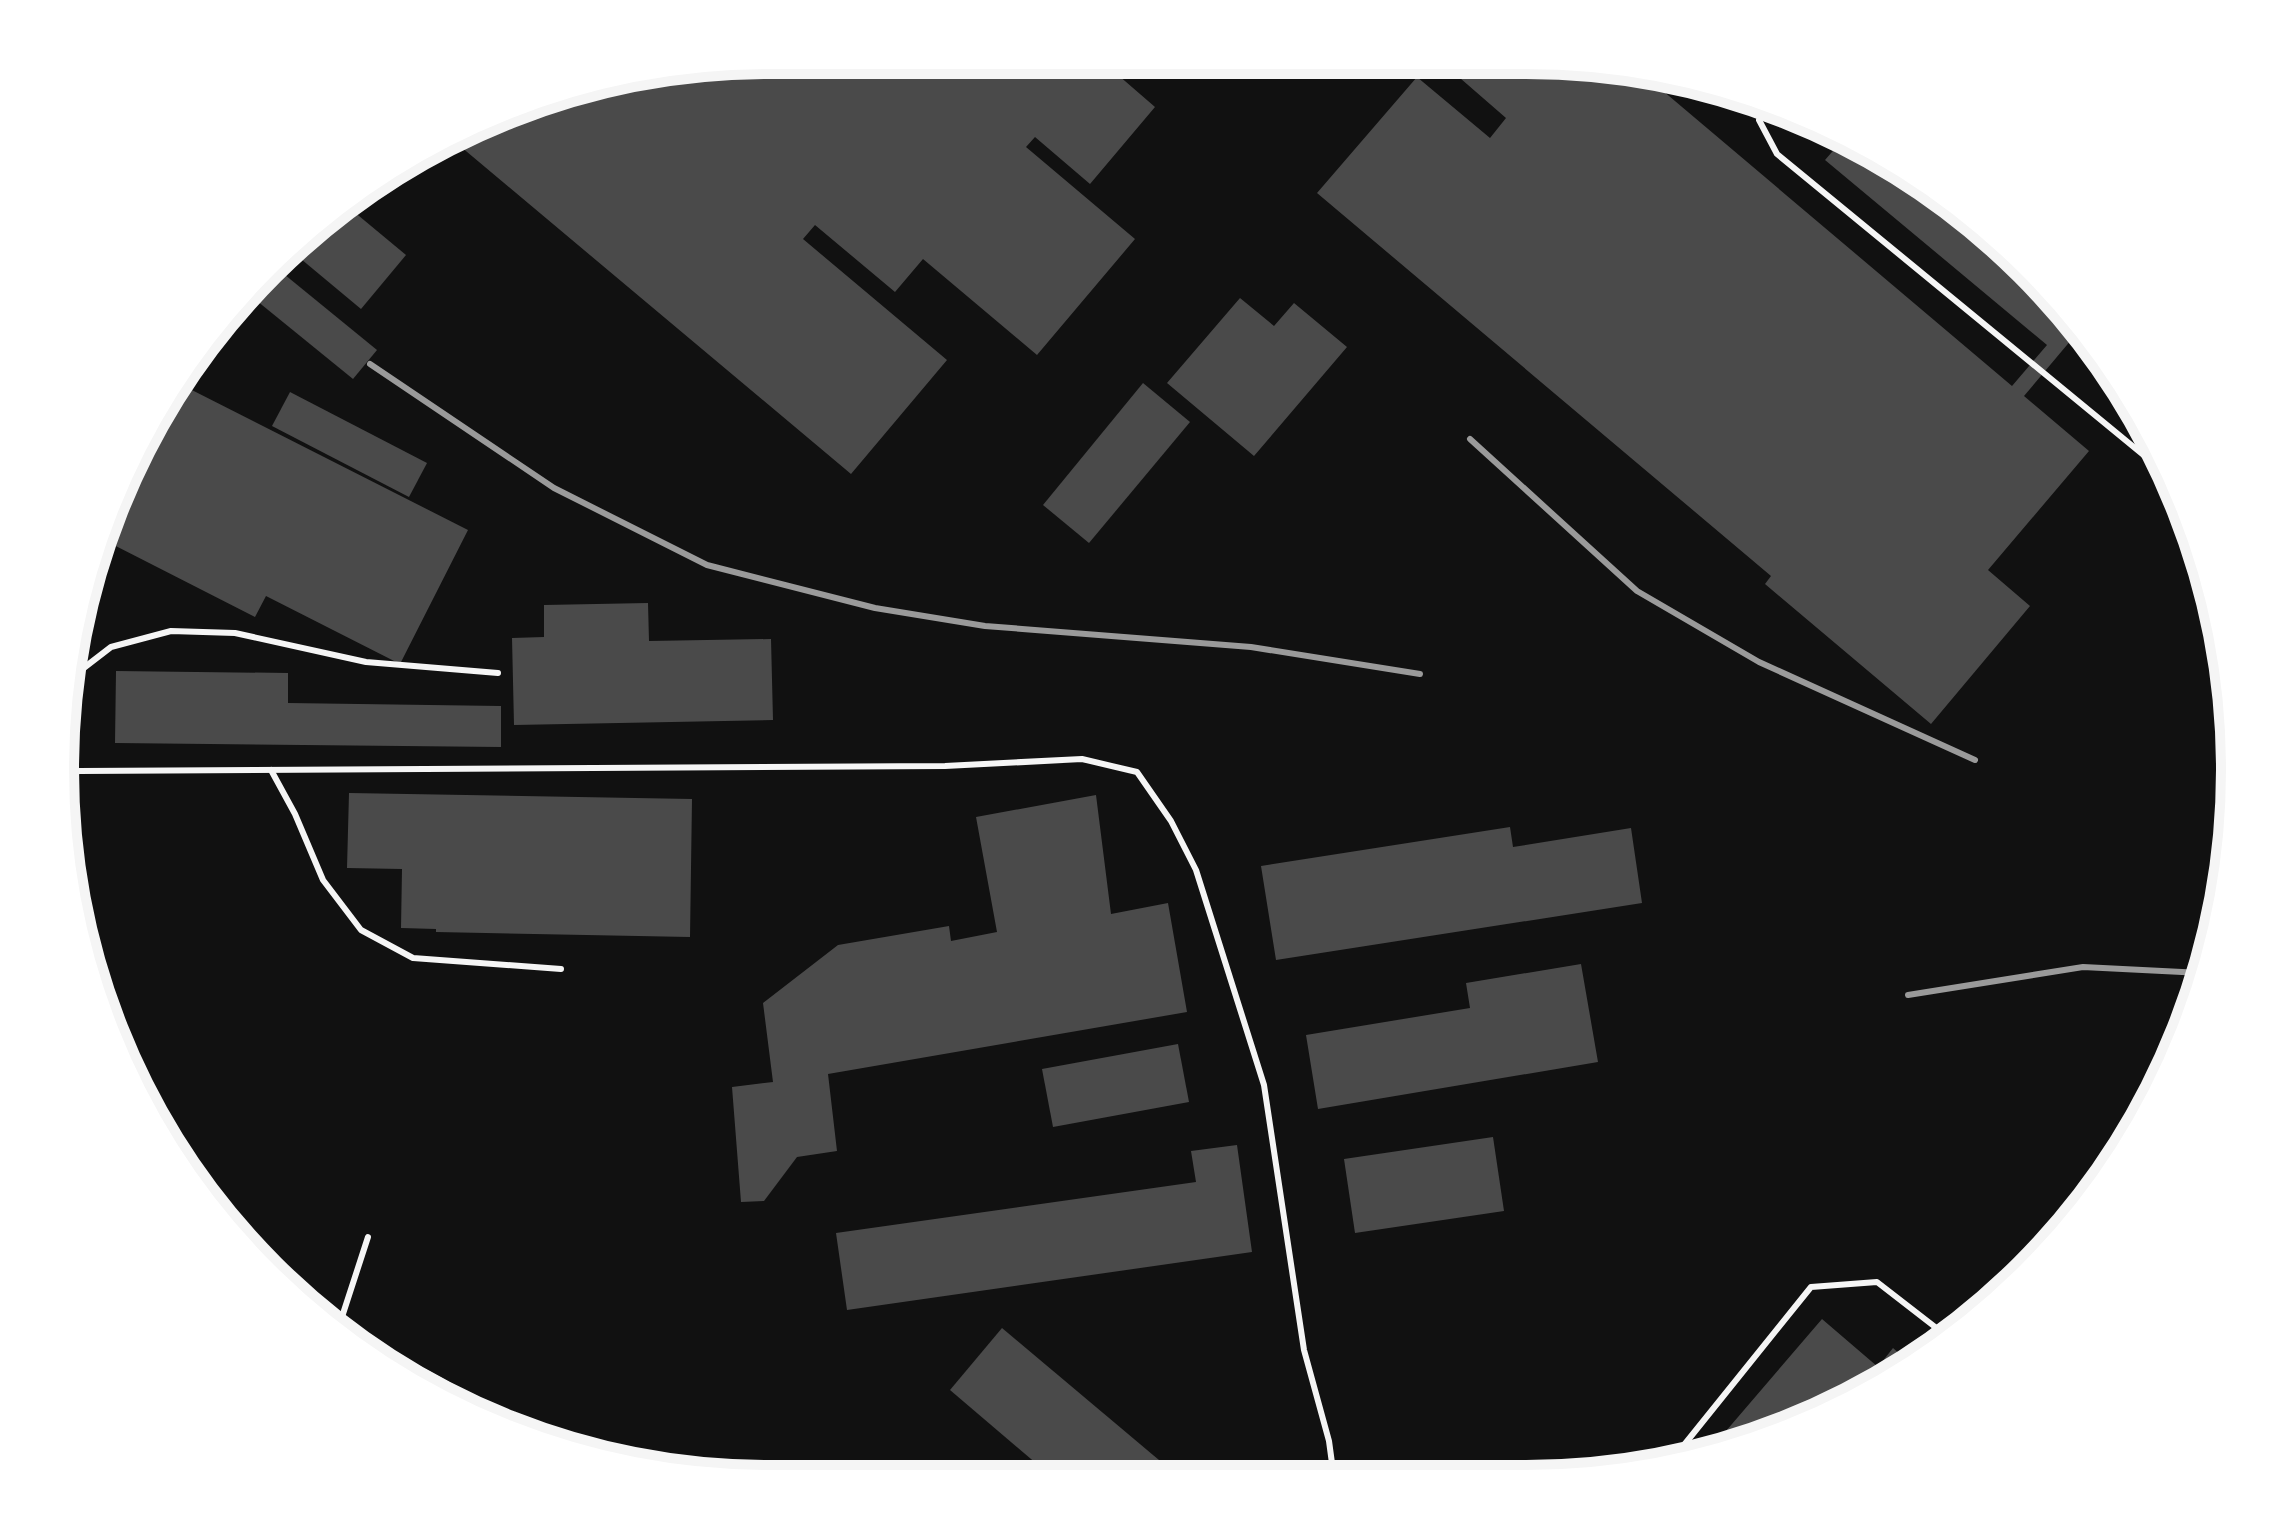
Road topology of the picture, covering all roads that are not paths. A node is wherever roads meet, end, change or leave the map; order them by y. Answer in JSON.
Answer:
{"nodes":[{"id":1,"x":1762,"y":116,"type":"edge"},
{"id":2,"x":2147,"y":458,"type":"edge"},
{"id":3,"x":81,"y":670,"type":"edge"},
{"id":4,"x":498,"y":673,"type":"dead end"},
{"id":5,"x":271,"y":770,"type":"junction"},
{"id":6,"x":74,"y":772,"type":"edge"},
{"id":7,"x":561,"y":969,"type":"dead end"},
{"id":8,"x":368,"y":1237,"type":"dead end"},
{"id":9,"x":342,"y":1318,"type":"edge"},
{"id":10,"x":1938,"y":1329,"type":"edge"},
{"id":11,"x":405,"y":1362,"type":"edge"},
{"id":12,"x":469,"y":1396,"type":"edge"},
{"id":13,"x":1684,"y":1445,"type":"dead end"},
{"id":14,"x":1332,"y":1465,"type":"edge"}],
"edges":[{"from":1,"to":2,"type":"lane"},
{"from":3,"to":4,"type":"lane"},
{"from":5,"to":6,"type":"lane"},
{"from":5,"to":7,"type":"lane"},
{"from":5,"to":14,"type":"lane"},
{"from":8,"to":9,"type":"lane"},
{"from":10,"to":13,"type":"lane"},
{"from":11,"to":12,"type":"lane"}]}
